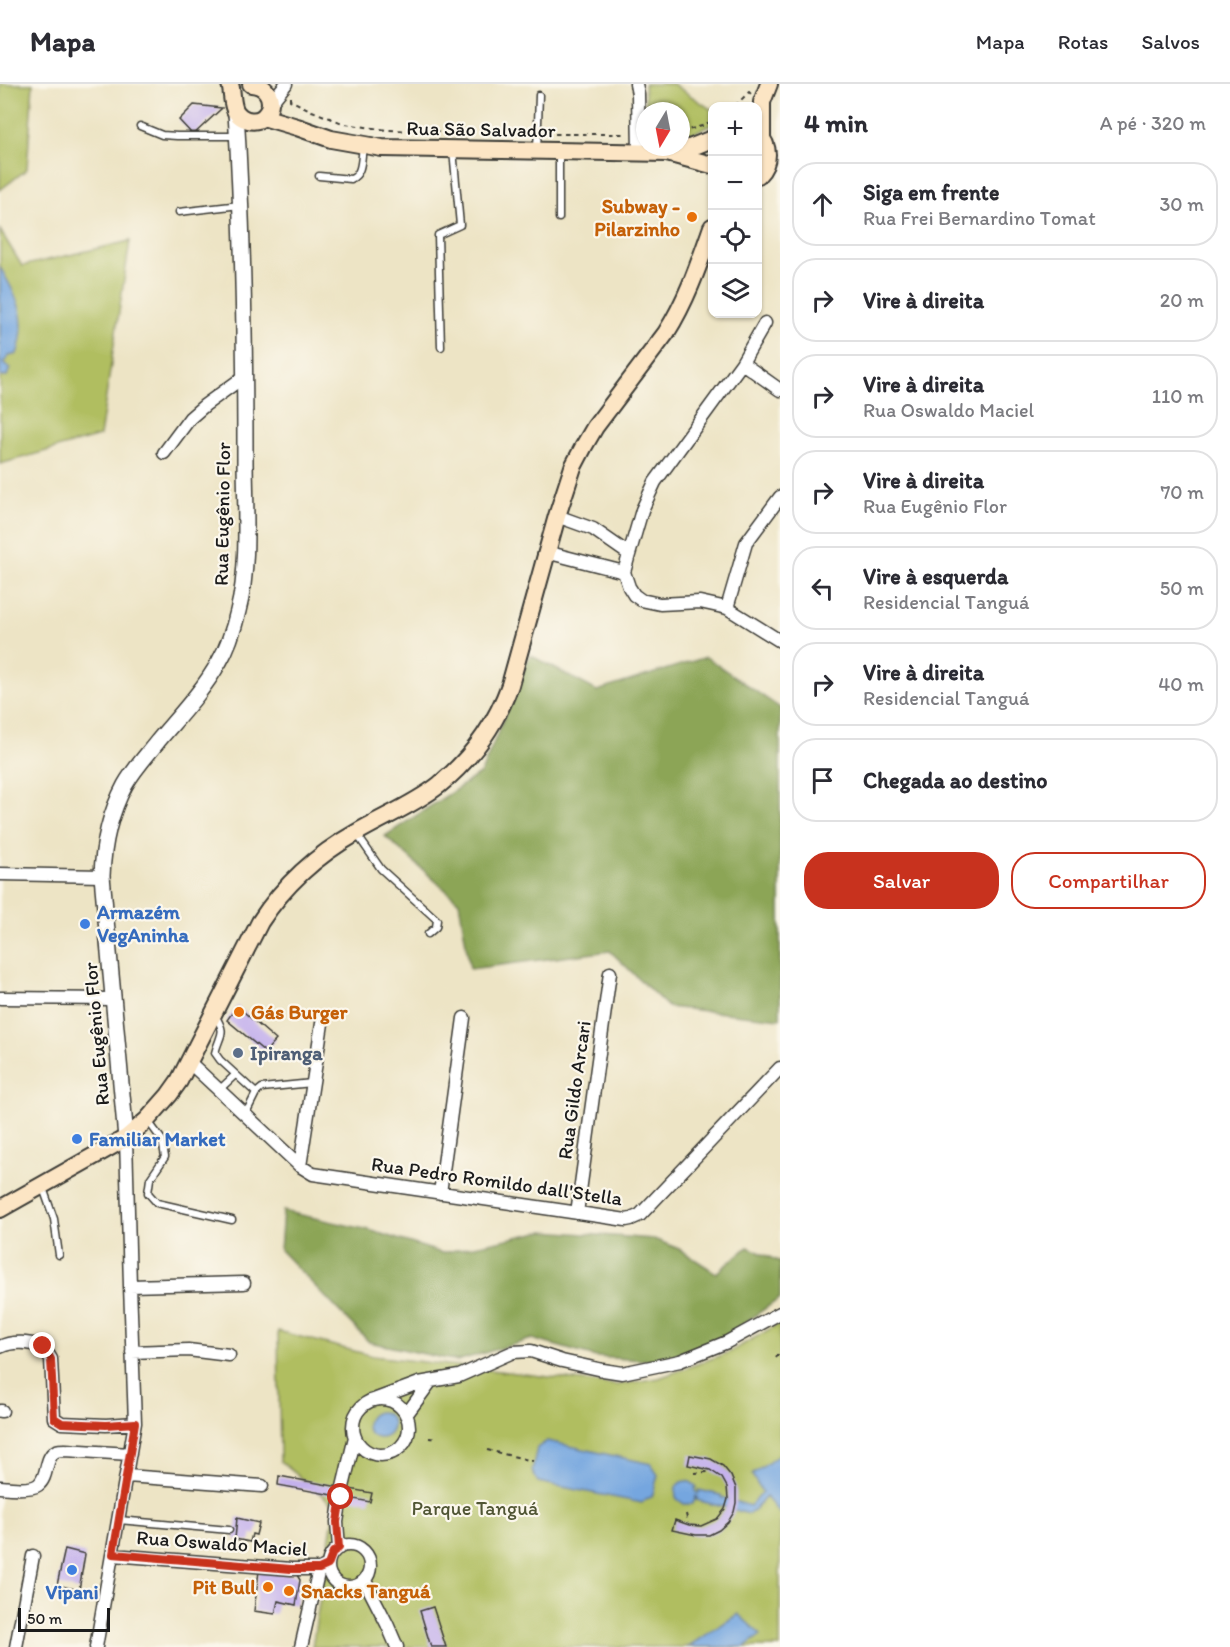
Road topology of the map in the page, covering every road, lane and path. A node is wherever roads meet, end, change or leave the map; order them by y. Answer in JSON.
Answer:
{"nodes":[{"id":1,"x":230,"y":84,"type":"edge"},
{"id":2,"x":256,"y":84,"type":"edge"},
{"id":3,"x":636,"y":84,"type":"edge"},
{"id":4,"x":287,"y":87,"type":"edge"},
{"id":5,"x":763,"y":94,"type":"edge"},
{"id":6,"x":539,"y":95,"type":"dead end"},
{"id":7,"x":638,"y":102,"type":"edge"},
{"id":8,"x":235,"y":106,"type":"junction"},
{"id":9,"x":262,"y":114,"type":"junction"},
{"id":10,"x":708,"y":123,"type":"edge"},
{"id":11,"x":140,"y":126,"type":"dead end"},
{"id":12,"x":690,"y":129,"type":"edge"},
{"id":13,"x":537,"y":134,"type":"junction"},
{"id":14,"x":636,"y":134,"type":"edge"},
{"id":15,"x":237,"y":136,"type":"junction"},
{"id":16,"x":708,"y":141,"type":"edge"},
{"id":17,"x":766,"y":142,"type":"edge"},
{"id":18,"x":363,"y":146,"type":"junction"},
{"id":19,"x":690,"y":147,"type":"edge"},
{"id":20,"x":453,"y":150,"type":"junction"},
{"id":21,"x":537,"y":151,"type":"junction"},
{"id":22,"x":559,"y":152,"type":"junction"},
{"id":23,"x":636,"y":153,"type":"edge"},
{"id":24,"x":678,"y":156,"type":"edge"},
{"id":25,"x":708,"y":164,"type":"edge"},
{"id":26,"x":239,"y":165,"type":"junction"},
{"id":27,"x":768,"y":166,"type":"edge"},
{"id":28,"x":319,"y":176,"type":"dead end"},
{"id":29,"x":240,"y":205,"type":"junction"},
{"id":30,"x":179,"y":212,"type":"dead end"},
{"id":31,"x":559,"y":218,"type":"dead end"},
{"id":32,"x":708,"y":238,"type":"edge"},
{"id":33,"x":765,"y":323,"type":"dead end"},
{"id":34,"x":441,"y":347,"type":"dead end"},
{"id":35,"x":742,"y":363,"type":"junction"},
{"id":36,"x":245,"y":376,"type":"junction"},
{"id":37,"x":780,"y":390,"type":"edge"},
{"id":38,"x":164,"y":453,"type":"dead end"},
{"id":39,"x":780,"y":497,"type":"edge"},
{"id":40,"x":557,"y":516,"type":"junction"},
{"id":41,"x":546,"y":552,"type":"junction"},
{"id":42,"x":629,"y":554,"type":"junction"},
{"id":43,"x":624,"y":572,"type":"junction"},
{"id":44,"x":727,"y":608,"type":"junction"},
{"id":45,"x":780,"y":641,"type":"edge"},
{"id":46,"x":356,"y":833,"type":"junction"},
{"id":47,"x":0,"y":874,"type":"edge"},
{"id":48,"x":102,"y":876,"type":"junction"},
{"id":49,"x":428,"y":934,"type":"dead end"},
{"id":50,"x":610,"y":973,"type":"dead end"},
{"id":51,"x":0,"y":998,"type":"edge"},
{"id":52,"x":114,"y":999,"type":"junction"},
{"id":53,"x":214,"y":1014,"type":"junction"},
{"id":54,"x":323,"y":1017,"type":"dead end"},
{"id":55,"x":464,"y":1018,"type":"dead end"},
{"id":56,"x":189,"y":1062,"type":"junction"},
{"id":57,"x":780,"y":1068,"type":"edge"},
{"id":58,"x":235,"y":1075,"type":"junction"},
{"id":59,"x":312,"y":1083,"type":"junction"},
{"id":60,"x":219,"y":1090,"type":"junction"},
{"id":61,"x":256,"y":1093,"type":"junction"},
{"id":62,"x":245,"y":1115,"type":"junction"},
{"id":63,"x":147,"y":1120,"type":"junction"},
{"id":64,"x":126,"y":1138,"type":"junction"},
{"id":65,"x":300,"y":1166,"type":"junction"},
{"id":66,"x":42,"y":1185,"type":"junction"},
{"id":67,"x":440,"y":1193,"type":"junction"},
{"id":68,"x":0,"y":1209,"type":"edge"},
{"id":69,"x":577,"y":1213,"type":"junction"},
{"id":70,"x":232,"y":1220,"type":"dead end"},
{"id":71,"x":59,"y":1255,"type":"dead end"},
{"id":72,"x":244,"y":1283,"type":"dead end"},
{"id":73,"x":130,"y":1286,"type":"junction"},
{"id":74,"x":780,"y":1313,"type":"edge"},
{"id":75,"x":0,"y":1347,"type":"edge"},
{"id":76,"x":132,"y":1352,"type":"junction"},
{"id":77,"x":780,"y":1352,"type":"edge"},
{"id":78,"x":229,"y":1355,"type":"dead end"},
{"id":79,"x":776,"y":1358,"type":"dead end"},
{"id":80,"x":431,"y":1381,"type":"junction"},
{"id":81,"x":376,"y":1399,"type":"junction"},
{"id":82,"x":406,"y":1414,"type":"junction"},
{"id":83,"x":135,"y":1423,"type":"junction"},
{"id":84,"x":354,"y":1437,"type":"junction"},
{"id":85,"x":429,"y":1438,"type":"dead end"},
{"id":86,"x":437,"y":1439,"type":"dead end"},
{"id":87,"x":488,"y":1450,"type":"dead end"},
{"id":88,"x":130,"y":1454,"type":"junction"},
{"id":89,"x":533,"y":1461,"type":"dead end"},
{"id":90,"x":708,"y":1472,"type":"dead end"},
{"id":91,"x":694,"y":1473,"type":"dead end"},
{"id":92,"x":127,"y":1476,"type":"junction"},
{"id":93,"x":262,"y":1486,"type":"dead end"},
{"id":94,"x":0,"y":1487,"type":"edge"},
{"id":95,"x":686,"y":1514,"type":"dead end"},
{"id":96,"x":119,"y":1520,"type":"junction"},
{"id":97,"x":688,"y":1523,"type":"dead end"},
{"id":98,"x":229,"y":1530,"type":"dead end"},
{"id":99,"x":339,"y":1548,"type":"junction"},
{"id":100,"x":113,"y":1554,"type":"junction"},
{"id":101,"x":33,"y":1556,"type":"dead end"},
{"id":102,"x":323,"y":1567,"type":"junction"},
{"id":103,"x":365,"y":1581,"type":"junction"},
{"id":104,"x":16,"y":1647,"type":"edge"},
{"id":105,"x":96,"y":1647,"type":"edge"},
{"id":106,"x":301,"y":1647,"type":"edge"},
{"id":107,"x":397,"y":1647,"type":"edge"}],
"edges":[{"from":1,"to":8,"type":"main road"},
{"from":2,"to":8,"type":"main road"},
{"from":2,"to":9,"type":"main road"},
{"from":3,"to":7,"type":"street"},
{"from":4,"to":9,"type":"street"},
{"from":4,"to":13,"type":"path"},
{"from":5,"to":17,"type":"main road"},
{"from":6,"to":13,"type":"lane"},
{"from":8,"to":9,"type":"main road"},
{"from":8,"to":15,"type":"street","name":"Rua Eugênio Flor"},
{"from":9,"to":18,"type":"main road","name":"Rua São Salvador"},
{"from":9,"to":26,"type":"street","name":"Rua Eugênio Flor"},
{"from":10,"to":12,"type":"path"},
{"from":11,"to":15,"type":"lane"},
{"from":13,"to":14,"type":"path"},
{"from":13,"to":21,"type":"lane"},
{"from":15,"to":26,"type":"street","name":"Rua Eugênio Flor"},
{"from":16,"to":19,"type":"main road","name":"Rua São Salvador"},
{"from":17,"to":27,"type":"main road"},
{"from":18,"to":20,"type":"main road","name":"Rua São Salvador"},
{"from":18,"to":28,"type":"lane"},
{"from":20,"to":21,"type":"main road","name":"Rua São Salvador"},
{"from":20,"to":34,"type":"lane"},
{"from":21,"to":22,"type":"main road","name":"Rua São Salvador"},
{"from":22,"to":23,"type":"main road","name":"Rua São Salvador"},
{"from":22,"to":31,"type":"lane"},
{"from":24,"to":25,"type":"main road","name":"Rua São Salvador"},
{"from":26,"to":29,"type":"street","name":"Rua Eugênio Flor"},
{"from":29,"to":30,"type":"lane"},
{"from":29,"to":36,"type":"street","name":"Rua Eugênio Flor"},
{"from":32,"to":40,"type":"main road"},
{"from":33,"to":35,"type":"street"},
{"from":35,"to":37,"type":"street"},
{"from":35,"to":42,"type":"street"},
{"from":36,"to":38,"type":"street"},
{"from":36,"to":48,"type":"street","name":"Rua Eugênio Flor"},
{"from":39,"to":44,"type":"street"},
{"from":40,"to":41,"type":"main road"},
{"from":40,"to":42,"type":"street"},
{"from":41,"to":43,"type":"street"},
{"from":41,"to":46,"type":"main road"},
{"from":42,"to":43,"type":"street"},
{"from":43,"to":44,"type":"street"},
{"from":44,"to":45,"type":"street"},
{"from":46,"to":49,"type":"lane"},
{"from":46,"to":53,"type":"main road"},
{"from":47,"to":48,"type":"street"},
{"from":48,"to":52,"type":"street","name":"Rua Eugênio Flor"},
{"from":50,"to":69,"type":"street","name":"Rua Gildo Arcari"},
{"from":51,"to":52,"type":"street"},
{"from":52,"to":64,"type":"street","name":"Rua Eugênio Flor"},
{"from":53,"to":56,"type":"main road"},
{"from":53,"to":58,"type":"lane"},
{"from":54,"to":59,"type":"street"},
{"from":55,"to":67,"type":"street"},
{"from":56,"to":60,"type":"street","name":"Rua Pedro Romildo dall'Stella"},
{"from":56,"to":63,"type":"main road"},
{"from":57,"to":69,"type":"street","name":"Rua Pedro Romildo dall'Stella"},
{"from":58,"to":60,"type":"lane"},
{"from":58,"to":61,"type":"lane"},
{"from":59,"to":61,"type":"lane"},
{"from":59,"to":65,"type":"street"},
{"from":60,"to":62,"type":"street","name":"Rua Pedro Romildo dall'Stella"},
{"from":61,"to":62,"type":"lane"},
{"from":62,"to":65,"type":"street","name":"Rua Pedro Romildo dall'Stella"},
{"from":63,"to":64,"type":"main road"},
{"from":63,"to":70,"type":"lane"},
{"from":64,"to":66,"type":"main road"},
{"from":64,"to":73,"type":"street","name":"Rua Eugênio Flor"},
{"from":65,"to":67,"type":"street","name":"Rua Pedro Romildo dall'Stella"},
{"from":66,"to":68,"type":"main road"},
{"from":66,"to":71,"type":"lane"},
{"from":67,"to":69,"type":"street","name":"Rua Pedro Romildo dall'Stella"},
{"from":72,"to":73,"type":"street"},
{"from":73,"to":76,"type":"street","name":"Rua Eugênio Flor"},
{"from":74,"to":80,"type":"street"},
{"from":75,"to":83,"type":"street"},
{"from":76,"to":78,"type":"street"},
{"from":76,"to":83,"type":"street","name":"Rua Eugênio Flor"},
{"from":77,"to":79,"type":"path"},
{"from":80,"to":81,"type":"street"},
{"from":80,"to":82,"type":"street"},
{"from":81,"to":82,"type":"street"},
{"from":81,"to":84,"type":"street"},
{"from":82,"to":84,"type":"street"},
{"from":83,"to":88,"type":"street","name":"Rua Eugênio Flor"},
{"from":84,"to":99,"type":"street"},
{"from":85,"to":86,"type":"path"},
{"from":87,"to":89,"type":"path"},
{"from":88,"to":92,"type":"street","name":"Rua Eugênio Flor"},
{"from":88,"to":94,"type":"street"},
{"from":90,"to":91,"type":"path"},
{"from":92,"to":93,"type":"street"},
{"from":92,"to":96,"type":"street","name":"Rua Eugênio Flor"},
{"from":95,"to":97,"type":"path"},
{"from":96,"to":98,"type":"lane"},
{"from":96,"to":100,"type":"street","name":"Rua Eugênio Flor"},
{"from":99,"to":102,"type":"street"},
{"from":99,"to":103,"type":"street"},
{"from":100,"to":102,"type":"street","name":"Rua Oswaldo Maciel"},
{"from":100,"to":105,"type":"street","name":"Rua Eugênio Flor"},
{"from":101,"to":104,"type":"street"},
{"from":102,"to":103,"type":"street"},
{"from":102,"to":106,"type":"street"},
{"from":103,"to":107,"type":"street"}]}
